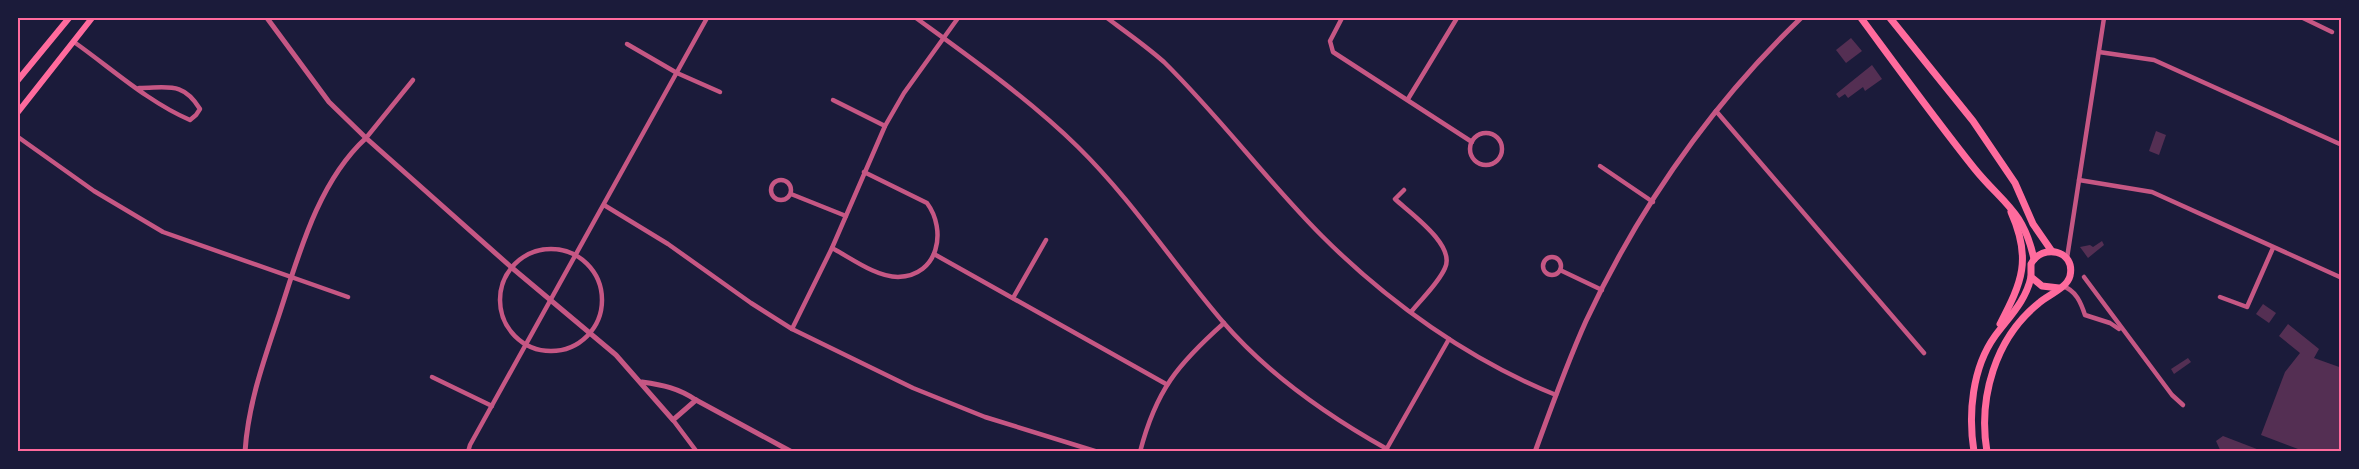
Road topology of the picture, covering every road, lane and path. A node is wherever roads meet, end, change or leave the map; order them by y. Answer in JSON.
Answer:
{"nodes":[{"id":1,"x":69,"y":18,"type":"edge"},
{"id":2,"x":92,"y":18,"type":"edge"},
{"id":3,"x":267,"y":18,"type":"edge"},
{"id":4,"x":707,"y":18,"type":"edge"},
{"id":5,"x":916,"y":18,"type":"edge"},
{"id":6,"x":958,"y":18,"type":"edge"},
{"id":7,"x":1107,"y":18,"type":"edge"},
{"id":8,"x":1342,"y":18,"type":"edge"},
{"id":9,"x":1457,"y":18,"type":"edge"},
{"id":10,"x":1801,"y":18,"type":"edge"},
{"id":11,"x":1861,"y":18,"type":"edge"},
{"id":12,"x":1890,"y":18,"type":"edge"},
{"id":13,"x":2104,"y":18,"type":"edge"},
{"id":14,"x":2303,"y":18,"type":"edge"},
{"id":15,"x":2332,"y":32,"type":"dead end"},
{"id":16,"x":943,"y":37,"type":"junction"},
{"id":17,"x":74,"y":42,"type":"junction"},
{"id":18,"x":627,"y":44,"type":"dead end"},
{"id":19,"x":2099,"y":52,"type":"junction"},
{"id":20,"x":677,"y":72,"type":"junction"},
{"id":21,"x":18,"y":80,"type":"edge"},
{"id":22,"x":413,"y":80,"type":"dead end"},
{"id":23,"x":139,"y":88,"type":"junction"},
{"id":24,"x":720,"y":92,"type":"dead end"},
{"id":25,"x":1408,"y":99,"type":"junction"},
{"id":26,"x":833,"y":100,"type":"dead end"},
{"id":27,"x":18,"y":112,"type":"edge"},
{"id":28,"x":1716,"y":112,"type":"junction"},
{"id":29,"x":885,"y":126,"type":"junction"},
{"id":30,"x":18,"y":137,"type":"edge"},
{"id":31,"x":366,"y":138,"type":"junction"},
{"id":32,"x":1472,"y":142,"type":"junction"},
{"id":33,"x":2342,"y":145,"type":"edge"},
{"id":34,"x":1600,"y":166,"type":"dead end"},
{"id":35,"x":864,"y":172,"type":"junction"},
{"id":36,"x":2079,"y":180,"type":"junction"},
{"id":37,"x":1404,"y":190,"type":"dead end"},
{"id":38,"x":791,"y":194,"type":"junction"},
{"id":39,"x":2005,"y":200,"type":"junction"},
{"id":40,"x":1653,"y":202,"type":"junction"},
{"id":41,"x":604,"y":205,"type":"junction"},
{"id":42,"x":846,"y":216,"type":"junction"},
{"id":43,"x":1046,"y":240,"type":"dead end"},
{"id":44,"x":832,"y":248,"type":"junction"},
{"id":45,"x":2273,"y":248,"type":"junction"},
{"id":46,"x":2051,"y":250,"type":"junction"},
{"id":47,"x":576,"y":254,"type":"junction"},
{"id":48,"x":934,"y":254,"type":"junction"},
{"id":49,"x":2067,"y":258,"type":"junction"},
{"id":50,"x":2034,"y":259,"type":"junction"},
{"id":51,"x":511,"y":267,"type":"junction"},
{"id":52,"x":1560,"y":270,"type":"dead end"},
{"id":53,"x":2084,"y":277,"type":"dead end"},
{"id":54,"x":291,"y":278,"type":"junction"},
{"id":55,"x":2031,"y":278,"type":"junction"},
{"id":56,"x":2342,"y":278,"type":"edge"},
{"id":57,"x":2061,"y":287,"type":"junction"},
{"id":58,"x":1602,"y":290,"type":"junction"},
{"id":59,"x":348,"y":297,"type":"dead end"},
{"id":60,"x":2220,"y":297,"type":"dead end"},
{"id":61,"x":1013,"y":298,"type":"junction"},
{"id":62,"x":550,"y":301,"type":"junction"},
{"id":63,"x":1411,"y":312,"type":"junction"},
{"id":64,"x":1224,"y":323,"type":"junction"},
{"id":65,"x":792,"y":329,"type":"junction"},
{"id":66,"x":2123,"y":331,"type":"junction"},
{"id":67,"x":589,"y":333,"type":"junction"},
{"id":68,"x":1994,"y":338,"type":"junction"},
{"id":69,"x":1449,"y":339,"type":"junction"},
{"id":70,"x":526,"y":345,"type":"junction"},
{"id":71,"x":1924,"y":352,"type":"dead end"},
{"id":72,"x":432,"y":377,"type":"dead end"},
{"id":73,"x":641,"y":382,"type":"junction"},
{"id":74,"x":1166,"y":384,"type":"junction"},
{"id":75,"x":1556,"y":395,"type":"junction"},
{"id":76,"x":696,"y":400,"type":"junction"},
{"id":77,"x":2183,"y":405,"type":"dead end"},
{"id":78,"x":492,"y":406,"type":"junction"},
{"id":79,"x":673,"y":420,"type":"junction"},
{"id":80,"x":1386,"y":450,"type":"edge"},
{"id":81,"x":245,"y":452,"type":"edge"},
{"id":82,"x":468,"y":452,"type":"edge"},
{"id":83,"x":697,"y":452,"type":"edge"},
{"id":84,"x":792,"y":452,"type":"edge"},
{"id":85,"x":1098,"y":452,"type":"edge"},
{"id":86,"x":1140,"y":452,"type":"edge"},
{"id":87,"x":1535,"y":452,"type":"edge"},
{"id":88,"x":1974,"y":452,"type":"edge"},
{"id":89,"x":1987,"y":452,"type":"edge"}],
"edges":[{"from":1,"to":21,"type":"main road"},
{"from":2,"to":17,"type":"main road"},
{"from":3,"to":31,"type":"street"},
{"from":4,"to":20,"type":"street"},
{"from":5,"to":16,"type":"street"},
{"from":6,"to":16,"type":"street"},
{"from":7,"to":63,"type":"street"},
{"from":8,"to":25,"type":"street"},
{"from":9,"to":25,"type":"street"},
{"from":10,"to":28,"type":"street"},
{"from":11,"to":39,"type":"main road"},
{"from":12,"to":46,"type":"main road"},
{"from":13,"to":19,"type":"street"},
{"from":14,"to":15,"type":"street"},
{"from":16,"to":29,"type":"street"},
{"from":16,"to":64,"type":"street"},
{"from":17,"to":23,"type":"street"},
{"from":17,"to":27,"type":"main road"},
{"from":18,"to":20,"type":"street"},
{"from":19,"to":33,"type":"street"},
{"from":19,"to":36,"type":"street"},
{"from":20,"to":24,"type":"street"},
{"from":20,"to":41,"type":"street"},
{"from":22,"to":31,"type":"street"},
{"from":23,"to":23,"type":"street"},
{"from":25,"to":32,"type":"street"},
{"from":26,"to":29,"type":"street"},
{"from":28,"to":40,"type":"street"},
{"from":28,"to":71,"type":"street"},
{"from":29,"to":35,"type":"street"},
{"from":30,"to":54,"type":"street"},
{"from":31,"to":51,"type":"street"},
{"from":31,"to":54,"type":"street"},
{"from":32,"to":32,"type":"street"},
{"from":34,"to":40,"type":"street"},
{"from":35,"to":42,"type":"street"},
{"from":35,"to":48,"type":"street"},
{"from":36,"to":45,"type":"street"},
{"from":36,"to":49,"type":"street"},
{"from":37,"to":63,"type":"street"},
{"from":38,"to":38,"type":"street"},
{"from":38,"to":42,"type":"street"},
{"from":39,"to":50,"type":"main road"},
{"from":39,"to":68,"type":"main road"},
{"from":40,"to":58,"type":"street"},
{"from":41,"to":47,"type":"street"},
{"from":41,"to":65,"type":"street"},
{"from":42,"to":44,"type":"street"},
{"from":43,"to":61,"type":"street"},
{"from":44,"to":48,"type":"street"},
{"from":44,"to":65,"type":"street"},
{"from":45,"to":56,"type":"street"},
{"from":45,"to":60,"type":"street"},
{"from":46,"to":49,"type":"main road"},
{"from":46,"to":50,"type":"main road"},
{"from":47,"to":51,"type":"street"},
{"from":47,"to":62,"type":"street"},
{"from":47,"to":67,"type":"street"},
{"from":48,"to":61,"type":"street"},
{"from":49,"to":57,"type":"main road"},
{"from":50,"to":55,"type":"main road"},
{"from":51,"to":62,"type":"street"},
{"from":51,"to":70,"type":"street"},
{"from":52,"to":58,"type":"street"},
{"from":53,"to":66,"type":"street"},
{"from":54,"to":59,"type":"street"},
{"from":54,"to":81,"type":"street"},
{"from":55,"to":57,"type":"main road"},
{"from":55,"to":68,"type":"main road"},
{"from":57,"to":66,"type":"street"},
{"from":57,"to":89,"type":"main road"},
{"from":58,"to":75,"type":"street"},
{"from":61,"to":74,"type":"street"},
{"from":62,"to":67,"type":"street"},
{"from":62,"to":70,"type":"street"},
{"from":63,"to":69,"type":"street"},
{"from":64,"to":74,"type":"street"},
{"from":64,"to":80,"type":"street"},
{"from":65,"to":85,"type":"street"},
{"from":66,"to":77,"type":"street"},
{"from":67,"to":70,"type":"street"},
{"from":67,"to":73,"type":"street"},
{"from":68,"to":88,"type":"main road"},
{"from":69,"to":75,"type":"street"},
{"from":69,"to":80,"type":"street"},
{"from":70,"to":78,"type":"street"},
{"from":72,"to":78,"type":"street"},
{"from":73,"to":76,"type":"street"},
{"from":73,"to":79,"type":"street"},
{"from":74,"to":86,"type":"street"},
{"from":75,"to":87,"type":"street"},
{"from":76,"to":79,"type":"street"},
{"from":76,"to":84,"type":"street"},
{"from":78,"to":82,"type":"street"},
{"from":79,"to":83,"type":"street"}]}
